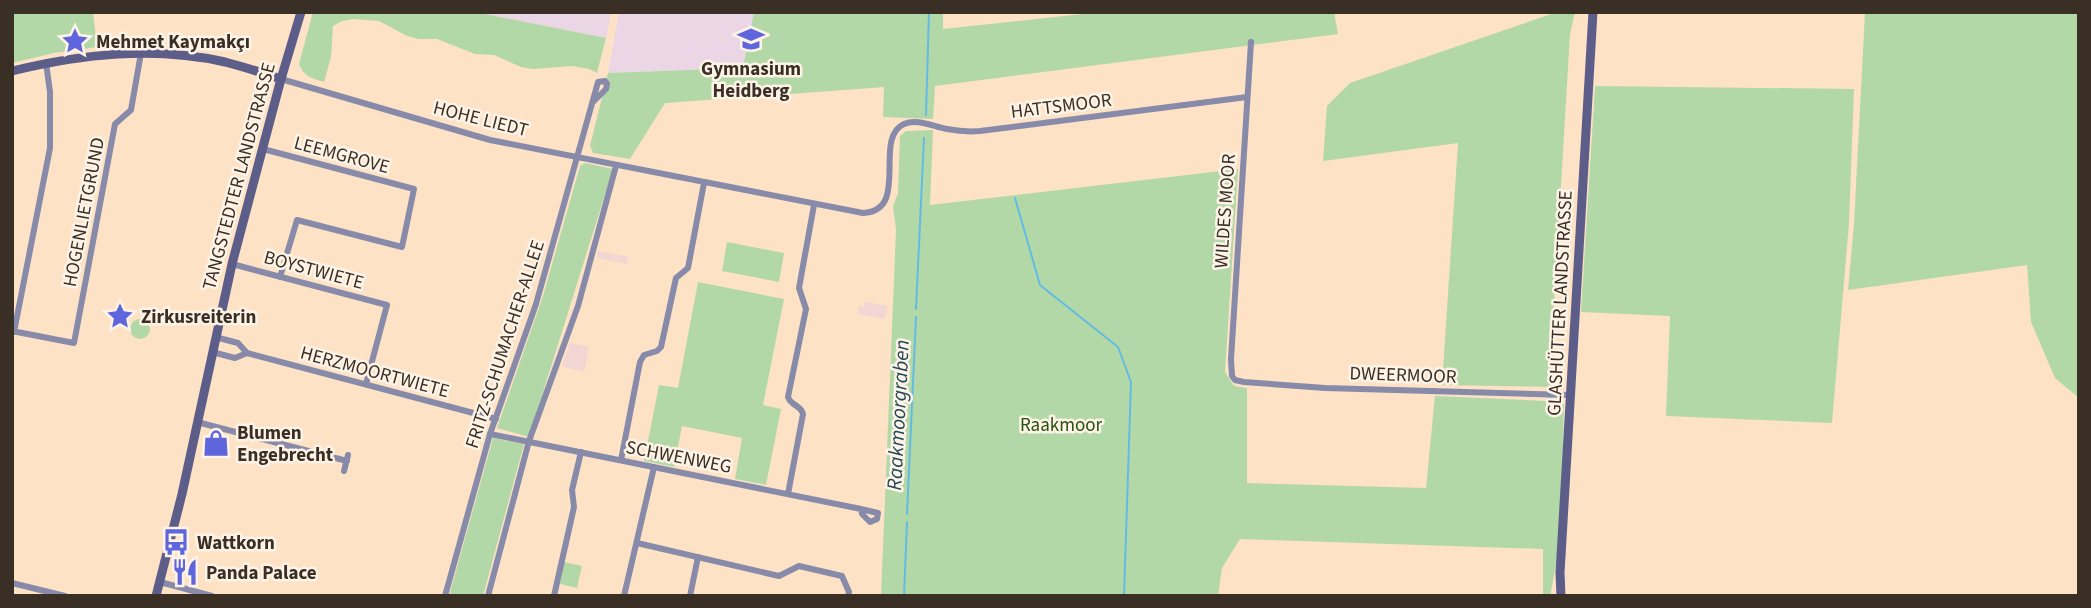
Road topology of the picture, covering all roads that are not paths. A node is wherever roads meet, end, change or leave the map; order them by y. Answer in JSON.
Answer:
{"nodes":[{"id":1,"x":301,"y":12,"type":"edge"},
{"id":2,"x":1593,"y":12,"type":"edge"},
{"id":3,"x":1251,"y":42,"type":"dead end"},
{"id":4,"x":142,"y":53,"type":"junction"},
{"id":5,"x":46,"y":63,"type":"junction"},
{"id":6,"x":12,"y":71,"type":"edge"},
{"id":7,"x":281,"y":79,"type":"junction"},
{"id":8,"x":1247,"y":97,"type":"junction"},
{"id":9,"x":593,"y":102,"type":"dead end"},
{"id":10,"x":891,"y":145,"type":"joint"},
{"id":11,"x":263,"y":149,"type":"junction"},
{"id":12,"x":577,"y":158,"type":"junction"},
{"id":13,"x":616,"y":166,"type":"junction"},
{"id":14,"x":704,"y":183,"type":"junction"},
{"id":15,"x":814,"y":205,"type":"junction"},
{"id":16,"x":232,"y":264,"type":"junction"},
{"id":17,"x":280,"y":277,"type":"junction"},
{"id":18,"x":13,"y":331,"type":"edge"},
{"id":19,"x":215,"y":337,"type":"junction"},
{"id":20,"x":212,"y":352,"type":"junction"},
{"id":21,"x":247,"y":353,"type":"junction"},
{"id":22,"x":1235,"y":380,"type":"joint"},
{"id":23,"x":366,"y":384,"type":"junction"},
{"id":24,"x":1571,"y":395,"type":"junction"},
{"id":25,"x":496,"y":419,"type":"junction"},
{"id":26,"x":197,"y":422,"type":"junction"},
{"id":27,"x":490,"y":434,"type":"junction"},
{"id":28,"x":529,"y":441,"type":"junction"},
{"id":29,"x":581,"y":452,"type":"junction"},
{"id":30,"x":621,"y":460,"type":"junction"},
{"id":31,"x":654,"y":467,"type":"junction"},
{"id":32,"x":344,"y":471,"type":"dead end"},
{"id":33,"x":788,"y":494,"type":"junction"},
{"id":34,"x":861,"y":509,"type":"dead end"},
{"id":35,"x":637,"y":543,"type":"junction"},
{"id":36,"x":698,"y":557,"type":"junction"},
{"id":37,"x":160,"y":582,"type":"junction"},
{"id":38,"x":12,"y":583,"type":"edge"},
{"id":39,"x":65,"y":596,"type":"edge"},
{"id":40,"x":156,"y":596,"type":"edge"},
{"id":41,"x":212,"y":596,"type":"edge"},
{"id":42,"x":444,"y":596,"type":"edge"},
{"id":43,"x":488,"y":596,"type":"edge"},
{"id":44,"x":554,"y":596,"type":"edge"},
{"id":45,"x":624,"y":596,"type":"edge"},
{"id":46,"x":690,"y":596,"type":"edge"},
{"id":47,"x":848,"y":596,"type":"edge"},
{"id":48,"x":1562,"y":596,"type":"edge"}],
"edges":[{"from":1,"to":7,"type":"street","name":"TANGSTEDTER LANDSTRASSE"},
{"from":2,"to":24,"type":"street","name":"GLASHÜTTER LANDSTRASSE"},
{"from":3,"to":8,"type":"street","name":"WILDES MOOR"},
{"from":4,"to":5,"type":"street","name":"HOHE LIEDT"},
{"from":4,"to":7,"type":"street","name":"HOHE LIEDT"},
{"from":4,"to":18,"type":"street","name":"HOGENLIETGRUND"},
{"from":5,"to":6,"type":"street","name":"HOHE LIEDT"},
{"from":5,"to":18,"type":"street"},
{"from":7,"to":11,"type":"street","name":"TANGSTEDTER LANDSTRASSE"},
{"from":7,"to":12,"type":"street","name":"HOHE LIEDT"},
{"from":8,"to":10,"type":"street","name":"HATTSMOOR"},
{"from":8,"to":22,"type":"street","name":"WILDES MOOR"},
{"from":9,"to":12,"type":"street","name":"FRITZ-SCHUMACHER-ALLEE"},
{"from":10,"to":15,"type":"street","name":"HOHE LIEDT"},
{"from":11,"to":16,"type":"street","name":"TANGSTEDTER LANDSTRASSE"},
{"from":11,"to":17,"type":"street","name":"LEEMGROVE"},
{"from":12,"to":13,"type":"street","name":"HOHE LIEDT"},
{"from":12,"to":25,"type":"street","name":"FRITZ-SCHUMACHER-ALLEE"},
{"from":13,"to":14,"type":"street","name":"HOHE LIEDT"},
{"from":13,"to":28,"type":"street"},
{"from":14,"to":15,"type":"street","name":"HOHE LIEDT"},
{"from":14,"to":30,"type":"street"},
{"from":15,"to":33,"type":"street"},
{"from":16,"to":17,"type":"street","name":"BOYSTWIETE"},
{"from":16,"to":19,"type":"street","name":"TANGSTEDTER LANDSTRASSE"},
{"from":17,"to":23,"type":"street","name":"BOYSTWIETE"},
{"from":19,"to":20,"type":"street","name":"TANGSTEDTER LANDSTRASSE"},
{"from":19,"to":21,"type":"street","name":"HERZMOORTWIETE"},
{"from":20,"to":21,"type":"street","name":"HERZMOORTWIETE"},
{"from":20,"to":26,"type":"street","name":"TANGSTEDTER LANDSTRASSE"},
{"from":21,"to":23,"type":"street","name":"HERZMOORTWIETE"},
{"from":22,"to":24,"type":"street","name":"DWEERMOOR"},
{"from":23,"to":25,"type":"street","name":"HERZMOORTWIETE"},
{"from":24,"to":48,"type":"street","name":"GLASHÜTTER LANDSTRASSE"},
{"from":25,"to":27,"type":"street","name":"FRITZ-SCHUMACHER-ALLEE"},
{"from":26,"to":32,"type":"street"},
{"from":26,"to":37,"type":"street","name":"TANGSTEDTER LANDSTRASSE"},
{"from":27,"to":28,"type":"street","name":"SCHWENWEG"},
{"from":27,"to":42,"type":"street","name":"FRITZ-SCHUMACHER-ALLEE"},
{"from":28,"to":29,"type":"street","name":"SCHWENWEG"},
{"from":28,"to":43,"type":"street"},
{"from":29,"to":30,"type":"street","name":"SCHWENWEG"},
{"from":29,"to":44,"type":"street"},
{"from":30,"to":31,"type":"street","name":"SCHWENWEG"},
{"from":31,"to":33,"type":"street","name":"SCHWENWEG"},
{"from":31,"to":35,"type":"street"},
{"from":33,"to":34,"type":"street","name":"SCHWENWEG"},
{"from":35,"to":36,"type":"street"},
{"from":35,"to":45,"type":"street"},
{"from":36,"to":46,"type":"street"},
{"from":36,"to":47,"type":"street"},
{"from":37,"to":40,"type":"street","name":"TANGSTEDTER LANDSTRASSE"},
{"from":37,"to":41,"type":"street"},
{"from":38,"to":39,"type":"street"}]}
